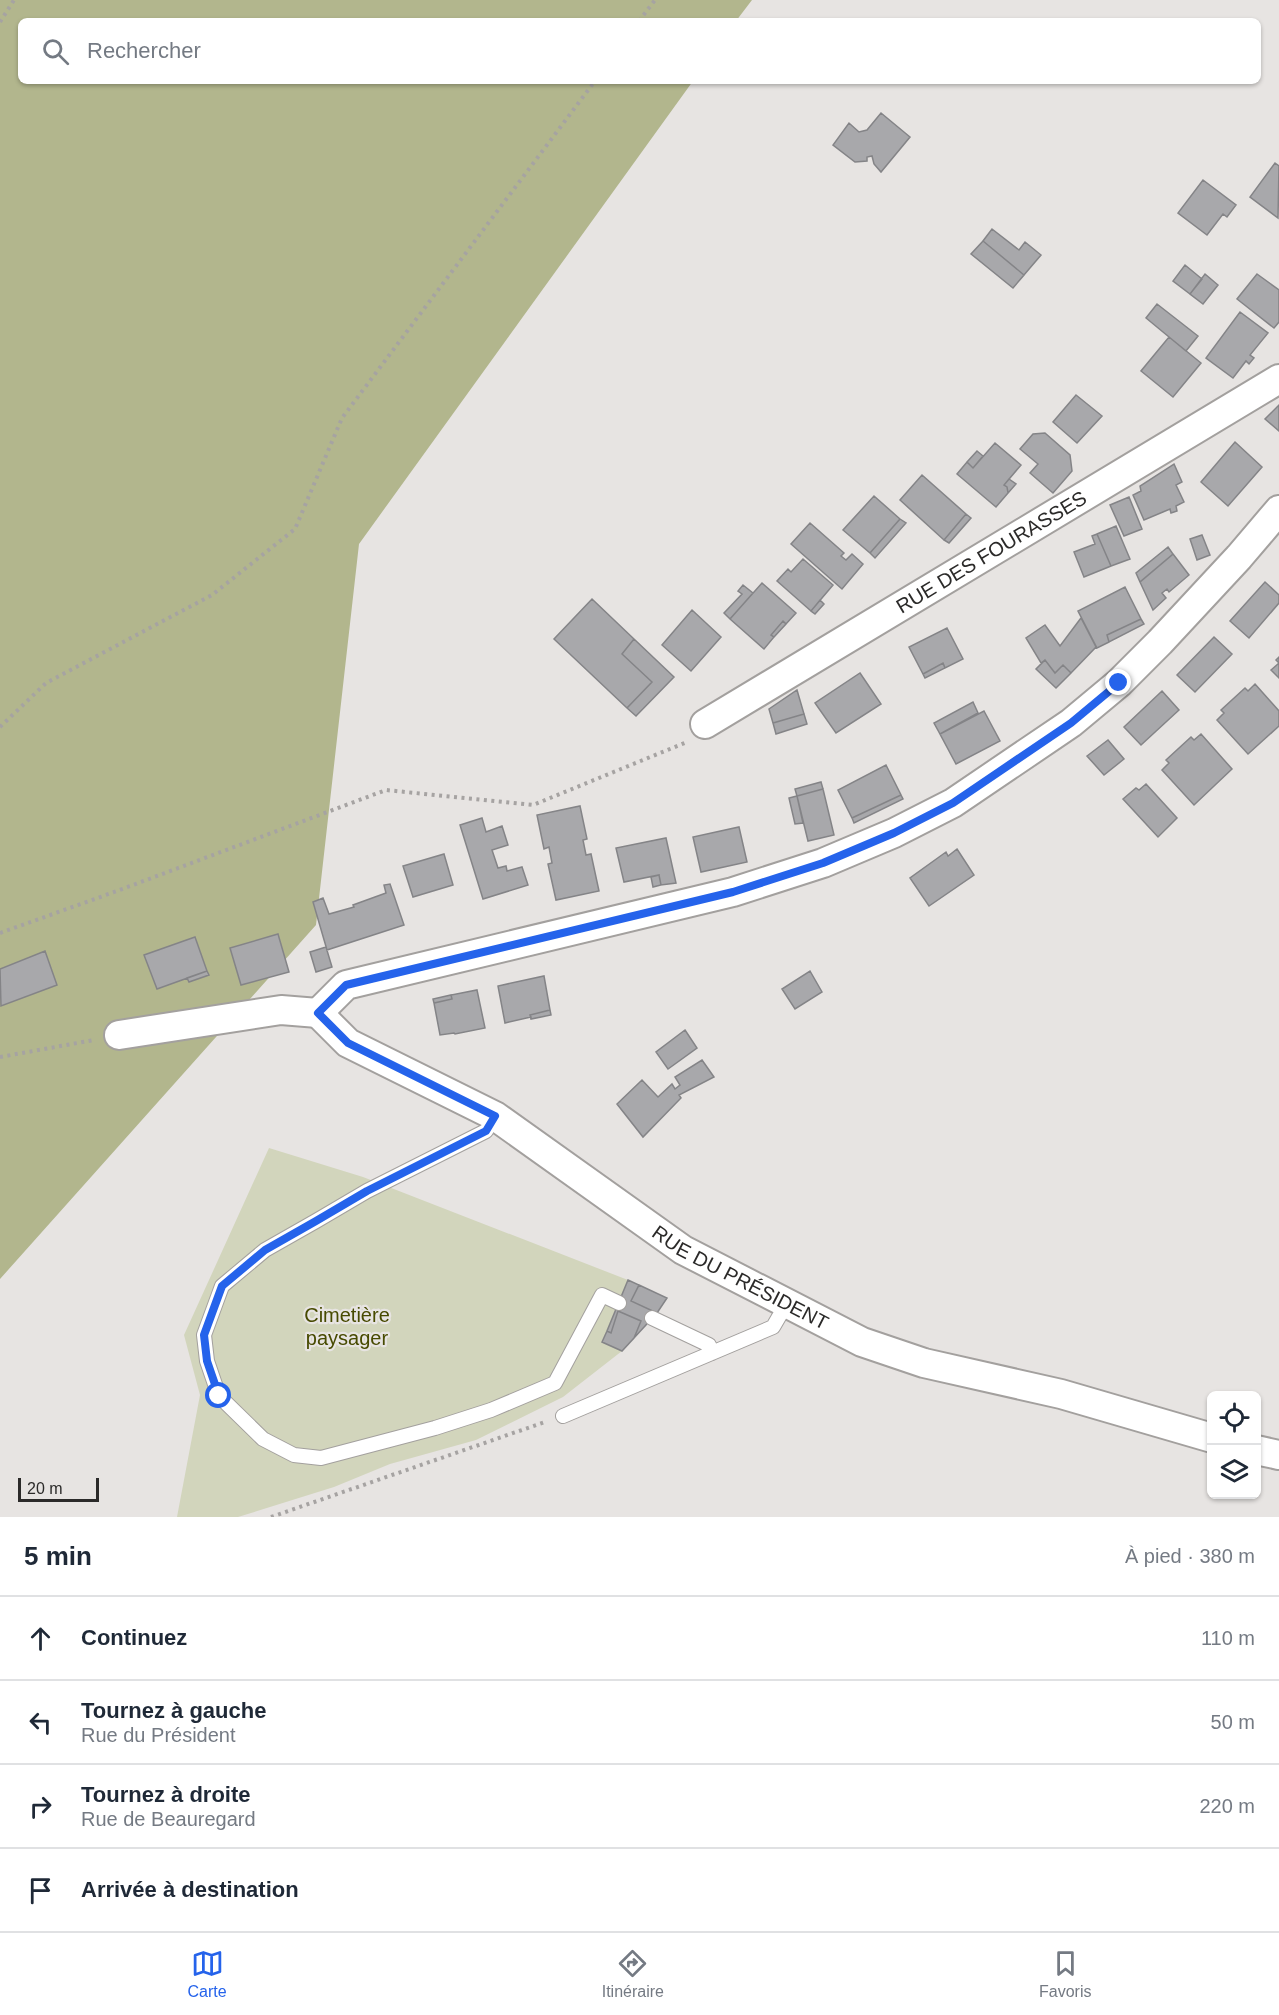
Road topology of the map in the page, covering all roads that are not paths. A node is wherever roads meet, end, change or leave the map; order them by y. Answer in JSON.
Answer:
{"nodes":[{"id":1,"x":1279,"y":379,"type":"edge"},
{"id":2,"x":1279,"y":510,"type":"edge"},
{"id":3,"x":705,"y":724,"type":"road end"},
{"id":4,"x":318,"y":1013,"type":"junction"},
{"id":5,"x":119,"y":1035,"type":"road end"},
{"id":6,"x":495,"y":1116,"type":"junction"},
{"id":7,"x":619,"y":1303,"type":"dead end"},
{"id":8,"x":787,"y":1303,"type":"junction"},
{"id":9,"x":652,"y":1318,"type":"dead end"},
{"id":10,"x":712,"y":1353,"type":"junction"},
{"id":11,"x":563,"y":1416,"type":"road end"},
{"id":12,"x":1207,"y":1437,"type":"edge"},
{"id":13,"x":1261,"y":1451,"type":"edge"},
{"id":14,"x":1279,"y":1455,"type":"edge"}],
"edges":[{"from":1,"to":3,"type":"street","name":"RUE DES FOURASSES"},
{"from":2,"to":4,"type":"street"},
{"from":4,"to":5,"type":"street"},
{"from":4,"to":6,"type":"street","name":"RUE DU PRÉSIDENT"},
{"from":6,"to":7,"type":"lane"},
{"from":6,"to":8,"type":"street","name":"RUE DU PRÉSIDENT"},
{"from":8,"to":10,"type":"lane"},
{"from":8,"to":12,"type":"street","name":"RUE DU PRÉSIDENT"},
{"from":9,"to":10,"type":"lane"},
{"from":10,"to":11,"type":"lane"},
{"from":13,"to":14,"type":"street"}]}
